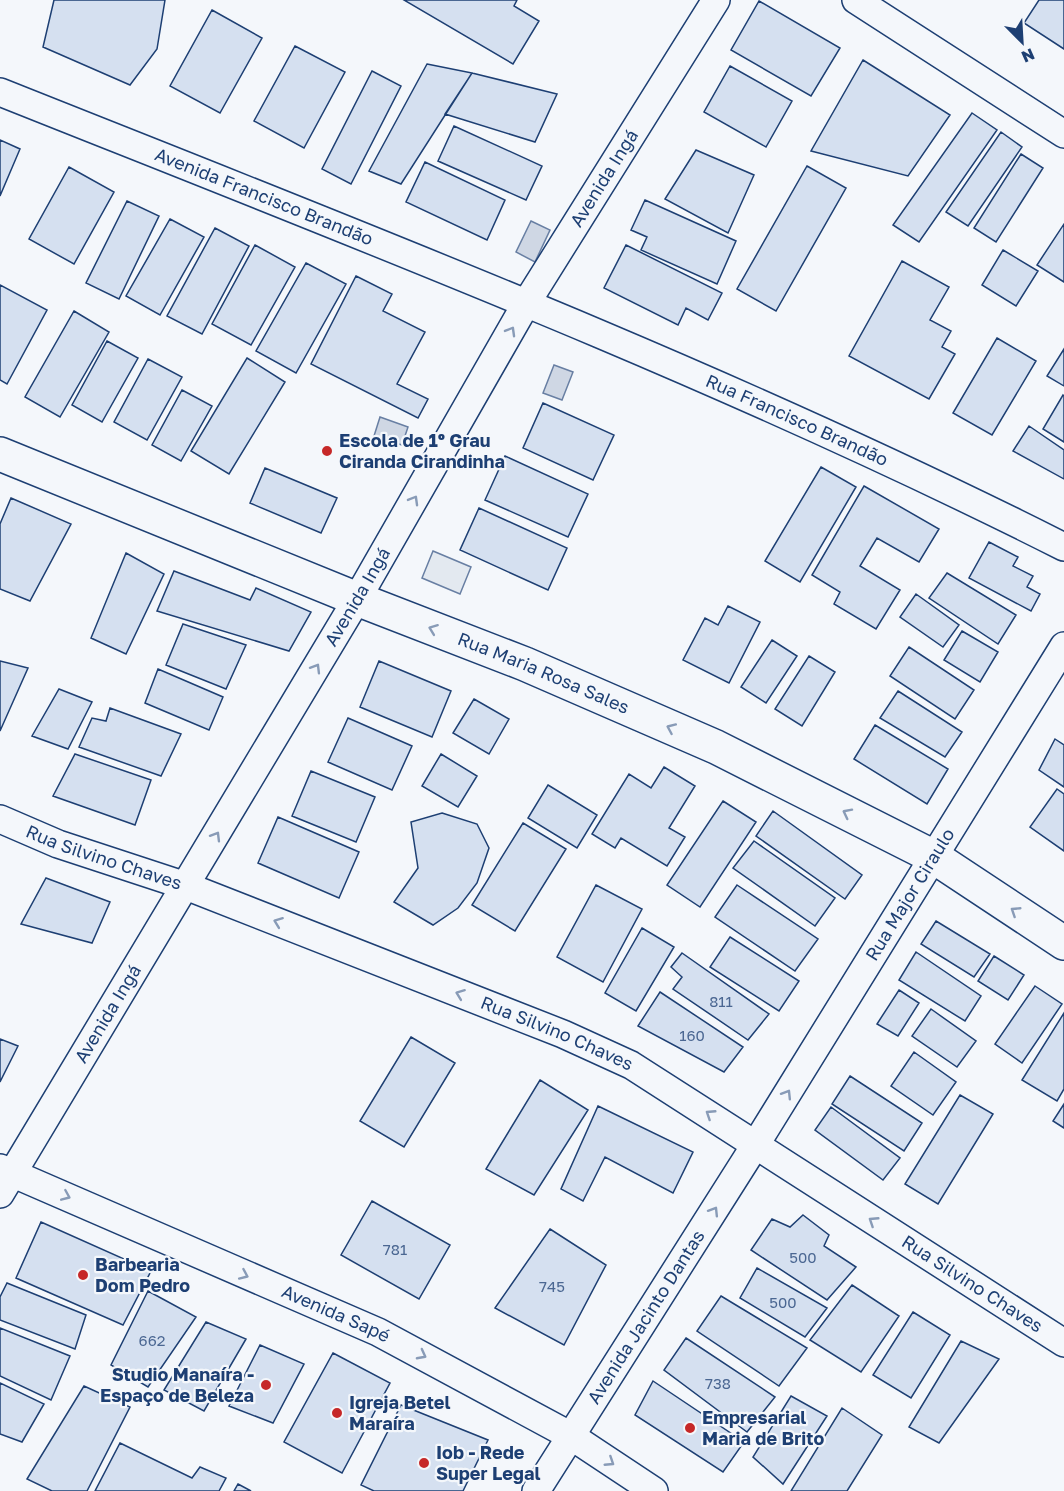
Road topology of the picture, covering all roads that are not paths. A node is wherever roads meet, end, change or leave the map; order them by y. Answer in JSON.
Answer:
{"nodes":[{"id":1,"x":716,"y":0,"type":"edge"},
{"id":2,"x":856,"y":0,"type":"edge"},
{"id":3,"x":0,"y":92,"type":"edge"},
{"id":4,"x":1064,"y":134,"type":"edge"},
{"id":5,"x":527,"y":302,"type":"junction"},
{"id":6,"x":0,"y":454,"type":"edge"},
{"id":7,"x":1064,"y":547,"type":"edge"},
{"id":8,"x":357,"y":599,"type":"junction"},
{"id":9,"x":1064,"y":646,"type":"edge"},
{"id":10,"x":0,"y":819,"type":"edge"},
{"id":11,"x":934,"y":857,"type":"junction"},
{"id":12,"x":186,"y":886,"type":"junction"},
{"id":13,"x":1064,"y":943,"type":"edge"},
{"id":14,"x":756,"y":1144,"type":"junction"},
{"id":15,"x":4,"y":1178,"type":"edge"},
{"id":16,"x":1064,"y":1343,"type":"edge"},
{"id":17,"x":571,"y":1436,"type":"junction"},
{"id":18,"x":536,"y":1491,"type":"edge"},
{"id":19,"x":654,"y":1491,"type":"edge"}],
"edges":[{"from":1,"to":5,"type":"street","name":"Avenida Ingá"},
{"from":2,"to":4,"type":"street"},
{"from":3,"to":5,"type":"street","name":"Avenida Francisco Brandão"},
{"from":5,"to":7,"type":"street","name":"Rua Francisco Brandão"},
{"from":8,"to":5,"type":"street","name":"Avenida Ingá","one_way":true},
{"from":6,"to":8,"type":"main road","name":"Rua Maria Rosa Sales"},
{"from":11,"to":8,"type":"main road","name":"Rua Maria Rosa Sales","one_way":true},
{"from":12,"to":8,"type":"street","name":"Avenida Ingá","one_way":true},
{"from":9,"to":11,"type":"street","name":"Rua Major Ciraulo"},
{"from":10,"to":12,"type":"street","name":"Rua Silvino Chaves"},
{"from":13,"to":11,"type":"main road","name":"Rua Maria Rosa Sales","one_way":true},
{"from":14,"to":11,"type":"street","name":"Rua Major Ciraulo","one_way":true},
{"from":14,"to":12,"type":"street","name":"Rua Silvino Chaves","one_way":true},
{"from":12,"to":15,"type":"street","name":"Avenida Ingá"},
{"from":16,"to":14,"type":"street","name":"Rua Silvino Chaves","one_way":true},
{"from":17,"to":14,"type":"street","name":"Avenida Jacinto Dantas","one_way":true},
{"from":15,"to":17,"type":"street","name":"Avenida Sapé","one_way":true},
{"from":17,"to":18,"type":"street","name":"Avenida Jacinto Dantas"},
{"from":17,"to":19,"type":"street","name":"Avenida Sapé","one_way":true}]}
